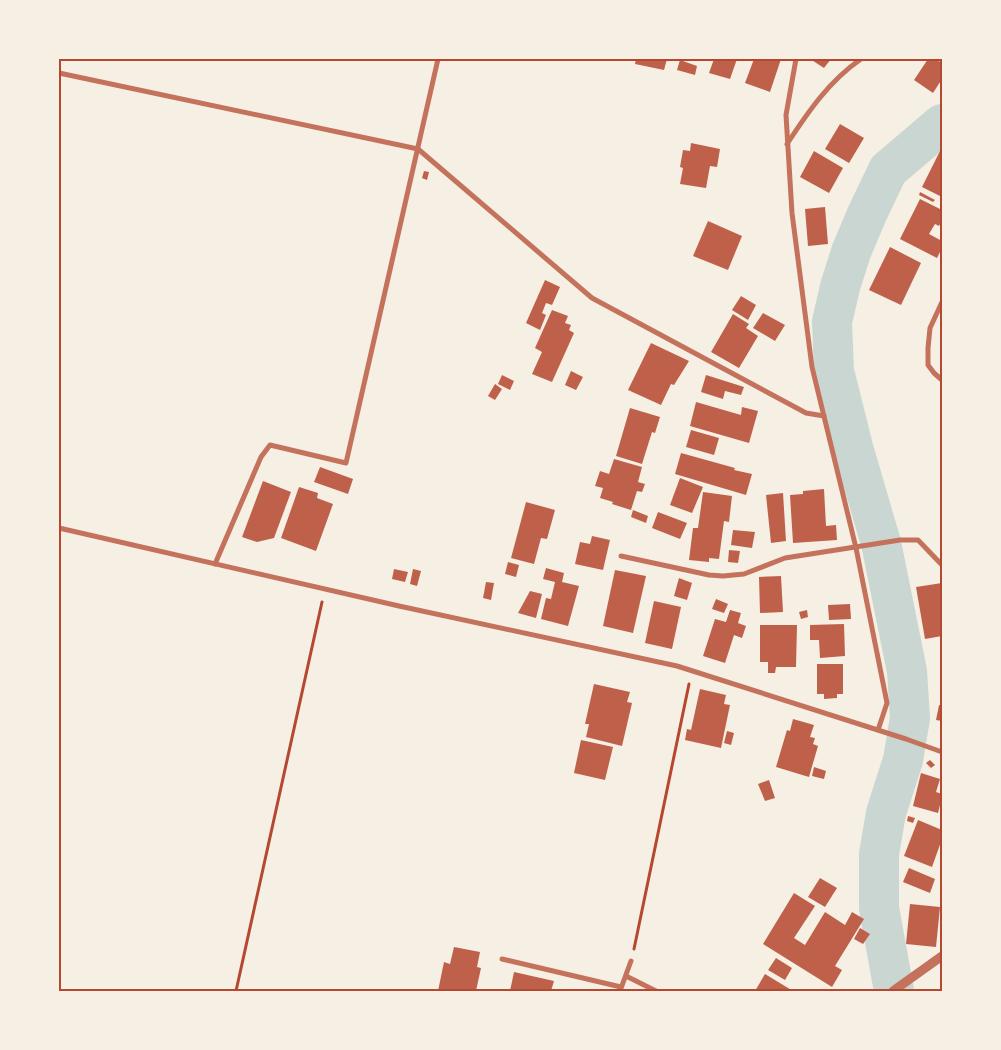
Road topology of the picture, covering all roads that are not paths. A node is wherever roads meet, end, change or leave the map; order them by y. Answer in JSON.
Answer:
{"nodes":[{"id":1,"x":438,"y":59,"type":"edge"},
{"id":2,"x":796,"y":59,"type":"edge"},
{"id":3,"x":861,"y":59,"type":"edge"},
{"id":4,"x":59,"y":73,"type":"edge"},
{"id":5,"x":786,"y":145,"type":"junction"},
{"id":6,"x":418,"y":149,"type":"junction"},
{"id":7,"x":942,"y":302,"type":"edge"},
{"id":8,"x":942,"y":380,"type":"edge"},
{"id":9,"x":824,"y":416,"type":"junction"},
{"id":10,"x":59,"y":528,"type":"edge"},
{"id":11,"x":856,"y":548,"type":"junction"},
{"id":12,"x":621,"y":556,"type":"dead end"},
{"id":13,"x":215,"y":564,"type":"junction"},
{"id":14,"x":942,"y":565,"type":"edge"},
{"id":15,"x":878,"y":730,"type":"junction"},
{"id":16,"x":942,"y":752,"type":"edge"},
{"id":17,"x":942,"y":956,"type":"edge"},
{"id":18,"x":502,"y":959,"type":"dead end"},
{"id":19,"x":631,"y":961,"type":"road end"},
{"id":20,"x":626,"y":976,"type":"junction"},
{"id":21,"x":621,"y":989,"type":"edge"},
{"id":22,"x":656,"y":991,"type":"edge"},
{"id":23,"x":894,"y":991,"type":"edge"}],
"edges":[{"from":1,"to":6,"type":"street"},
{"from":2,"to":5,"type":"street"},
{"from":3,"to":5,"type":"street"},
{"from":4,"to":6,"type":"street"},
{"from":5,"to":9,"type":"street"},
{"from":6,"to":9,"type":"street"},
{"from":6,"to":13,"type":"street"},
{"from":7,"to":8,"type":"street"},
{"from":9,"to":11,"type":"street"},
{"from":10,"to":13,"type":"street"},
{"from":11,"to":12,"type":"street"},
{"from":11,"to":14,"type":"street"},
{"from":11,"to":15,"type":"street"},
{"from":13,"to":15,"type":"street"},
{"from":15,"to":16,"type":"street"},
{"from":17,"to":23,"type":"street"},
{"from":18,"to":21,"type":"street"},
{"from":19,"to":20,"type":"street"},
{"from":20,"to":21,"type":"street"},
{"from":20,"to":22,"type":"street"}]}
